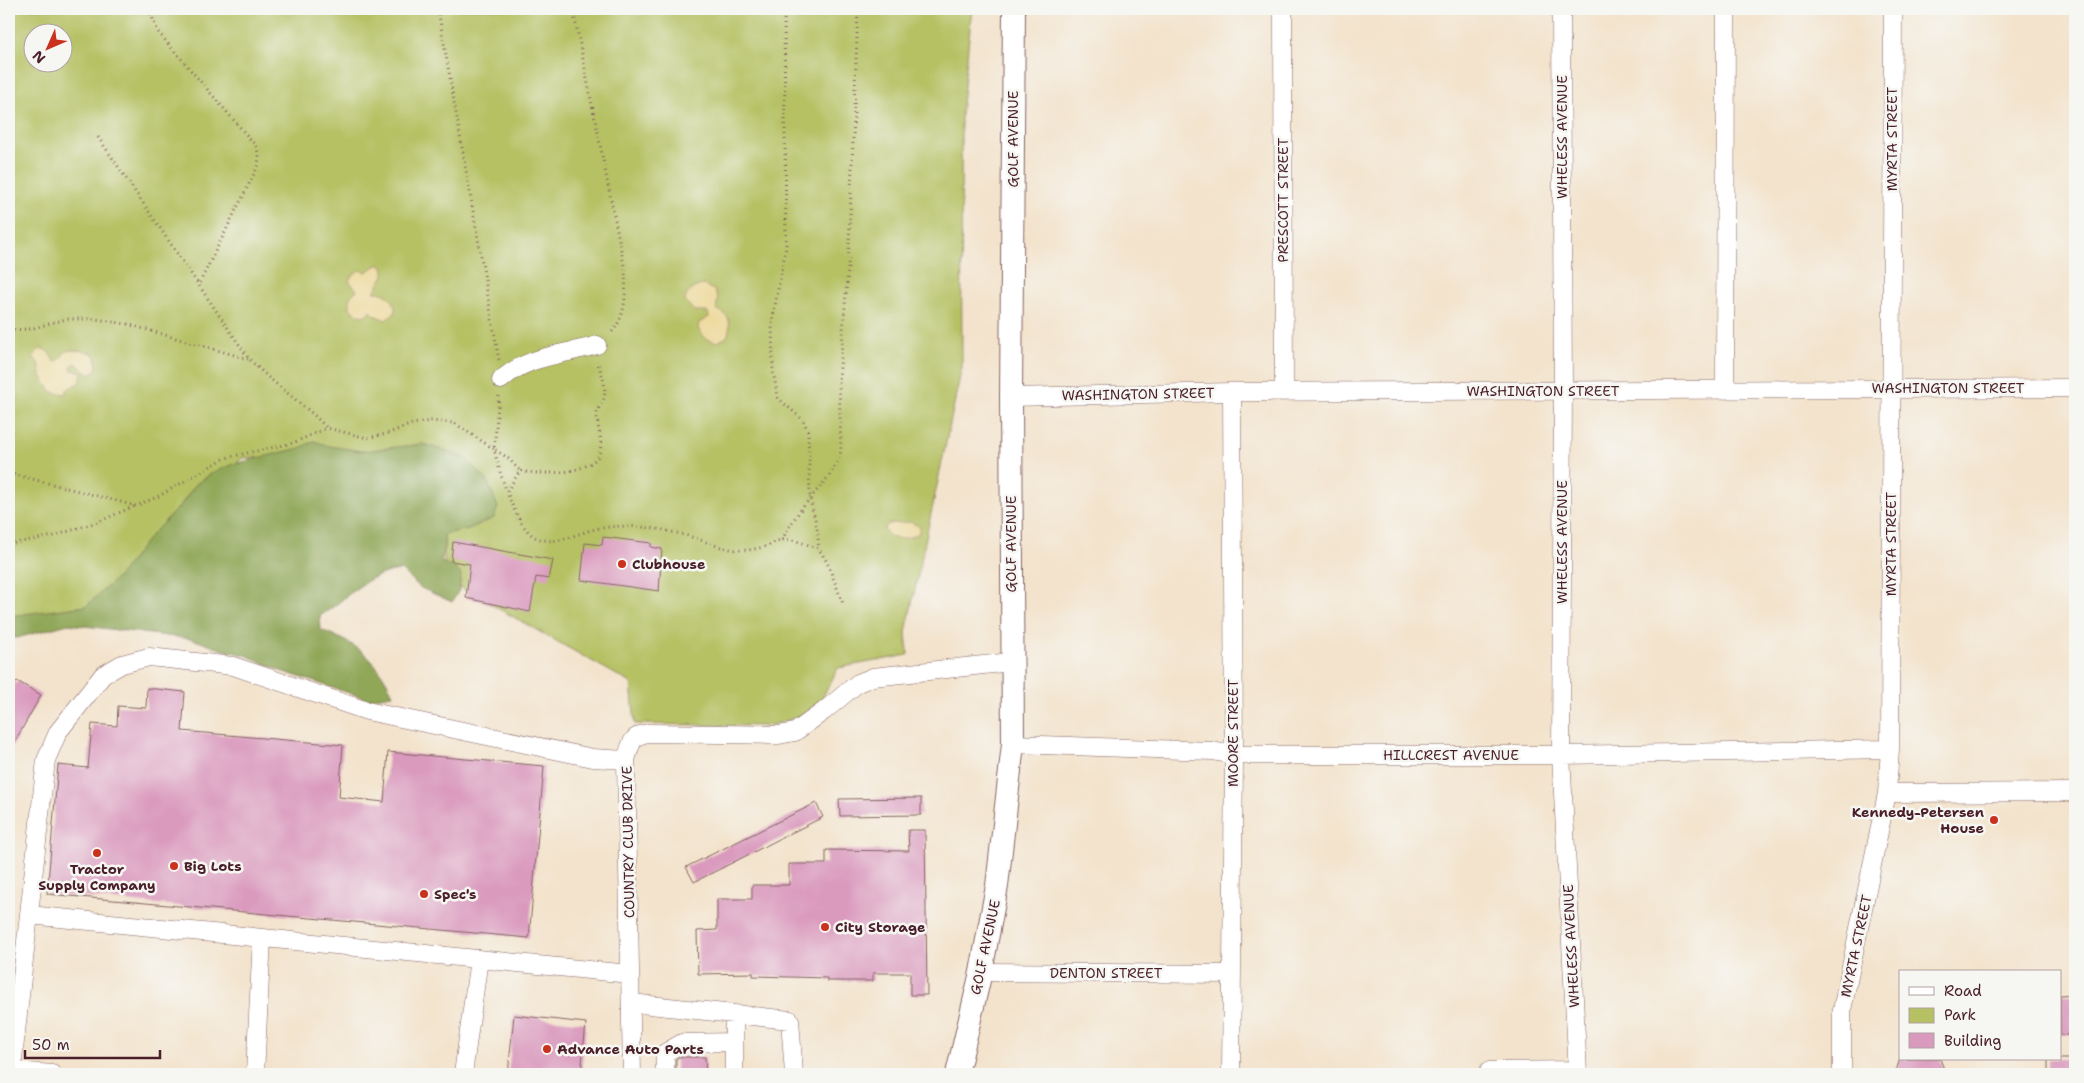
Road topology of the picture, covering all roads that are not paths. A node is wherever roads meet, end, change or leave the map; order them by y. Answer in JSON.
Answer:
{"nodes":[{"id":1,"x":1014,"y":9,"type":"edge"},
{"id":2,"x":1283,"y":9,"type":"edge"},
{"id":3,"x":1561,"y":9,"type":"edge"},
{"id":4,"x":1726,"y":9,"type":"edge"},
{"id":5,"x":1893,"y":9,"type":"edge"},
{"id":6,"x":597,"y":345,"type":"road end"},
{"id":7,"x":501,"y":380,"type":"road end"},
{"id":8,"x":2075,"y":388,"type":"edge"},
{"id":9,"x":1892,"y":389,"type":"junction"},
{"id":10,"x":1725,"y":390,"type":"junction"},
{"id":11,"x":1563,"y":391,"type":"junction"},
{"id":12,"x":1232,"y":392,"type":"junction"},
{"id":13,"x":1284,"y":392,"type":"junction"},
{"id":14,"x":1011,"y":397,"type":"junction"},
{"id":15,"x":1011,"y":662,"type":"junction"},
{"id":16,"x":1013,"y":744,"type":"junction"},
{"id":17,"x":1890,"y":749,"type":"junction"},
{"id":18,"x":1234,"y":754,"type":"junction"},
{"id":19,"x":1561,"y":755,"type":"junction"},
{"id":20,"x":626,"y":760,"type":"junction"},
{"id":21,"x":2075,"y":792,"type":"edge"},
{"id":22,"x":1887,"y":793,"type":"junction"},
{"id":23,"x":29,"y":915,"type":"junction"},
{"id":24,"x":262,"y":938,"type":"junction"},
{"id":25,"x":479,"y":959,"type":"junction"},
{"id":26,"x":980,"y":972,"type":"junction"},
{"id":27,"x":630,"y":974,"type":"junction"},
{"id":28,"x":1231,"y":974,"type":"junction"},
{"id":29,"x":630,"y":1003,"type":"junction"},
{"id":30,"x":734,"y":1014,"type":"junction"},
{"id":31,"x":734,"y":1042,"type":"junction"},
{"id":32,"x":1489,"y":1071,"type":"dead end"},
{"id":33,"x":1578,"y":1072,"type":"edge"},
{"id":34,"x":15,"y":1073,"type":"edge"},
{"id":35,"x":52,"y":1074,"type":"edge"},
{"id":36,"x":254,"y":1074,"type":"edge"},
{"id":37,"x":463,"y":1074,"type":"edge"},
{"id":38,"x":632,"y":1074,"type":"edge"},
{"id":39,"x":665,"y":1074,"type":"edge"},
{"id":40,"x":734,"y":1074,"type":"edge"},
{"id":41,"x":794,"y":1074,"type":"edge"},
{"id":42,"x":957,"y":1074,"type":"edge"},
{"id":43,"x":1232,"y":1074,"type":"edge"},
{"id":44,"x":1842,"y":1074,"type":"edge"}],
"edges":[{"from":1,"to":14,"type":"main road","name":"GOLF AVENUE"},
{"from":2,"to":13,"type":"street","name":"PRESCOTT STREET"},
{"from":3,"to":11,"type":"street","name":"WHELESS AVENUE"},
{"from":4,"to":10,"type":"street"},
{"from":5,"to":9,"type":"street","name":"MYRTA STREET"},
{"from":6,"to":7,"type":"street"},
{"from":8,"to":9,"type":"street","name":"WASHINGTON STREET"},
{"from":9,"to":10,"type":"street","name":"WASHINGTON STREET"},
{"from":9,"to":17,"type":"street","name":"MYRTA STREET"},
{"from":10,"to":11,"type":"street","name":"WASHINGTON STREET"},
{"from":11,"to":13,"type":"street","name":"WASHINGTON STREET"},
{"from":11,"to":19,"type":"street","name":"WHELESS AVENUE"},
{"from":12,"to":13,"type":"street","name":"WASHINGTON STREET"},
{"from":12,"to":14,"type":"street","name":"WASHINGTON STREET"},
{"from":12,"to":18,"type":"street","name":"MOORE STREET"},
{"from":14,"to":15,"type":"main road","name":"GOLF AVENUE"},
{"from":15,"to":16,"type":"main road","name":"GOLF AVENUE"},
{"from":15,"to":20,"type":"street","name":"COUNTRY CLUB DRIVE"},
{"from":16,"to":18,"type":"street","name":"HILLCREST AVENUE"},
{"from":16,"to":26,"type":"main road","name":"GOLF AVENUE"},
{"from":17,"to":19,"type":"street","name":"HILLCREST AVENUE"},
{"from":17,"to":22,"type":"street","name":"MYRTA STREET"},
{"from":18,"to":19,"type":"street","name":"HILLCREST AVENUE"},
{"from":18,"to":28,"type":"street","name":"MOORE STREET"},
{"from":19,"to":33,"type":"street","name":"WHELESS AVENUE"},
{"from":20,"to":23,"type":"street"},
{"from":20,"to":27,"type":"street","name":"COUNTRY CLUB DRIVE"},
{"from":21,"to":22,"type":"street"},
{"from":22,"to":44,"type":"street","name":"MYRTA STREET"},
{"from":23,"to":24,"type":"street"},
{"from":23,"to":34,"type":"street"},
{"from":24,"to":25,"type":"street"},
{"from":24,"to":36,"type":"street"},
{"from":25,"to":27,"type":"street"},
{"from":25,"to":37,"type":"street"},
{"from":26,"to":28,"type":"street","name":"DENTON STREET"},
{"from":26,"to":42,"type":"main road","name":"GOLF AVENUE"},
{"from":27,"to":29,"type":"street","name":"COUNTRY CLUB DRIVE"},
{"from":28,"to":43,"type":"street","name":"MOORE STREET"},
{"from":29,"to":30,"type":"street"},
{"from":29,"to":38,"type":"street","name":"COUNTRY CLUB DRIVE"},
{"from":30,"to":31,"type":"street"},
{"from":30,"to":41,"type":"street"},
{"from":31,"to":39,"type":"street"},
{"from":31,"to":40,"type":"street"},
{"from":32,"to":33,"type":"street"},
{"from":34,"to":35,"type":"street"}]}
